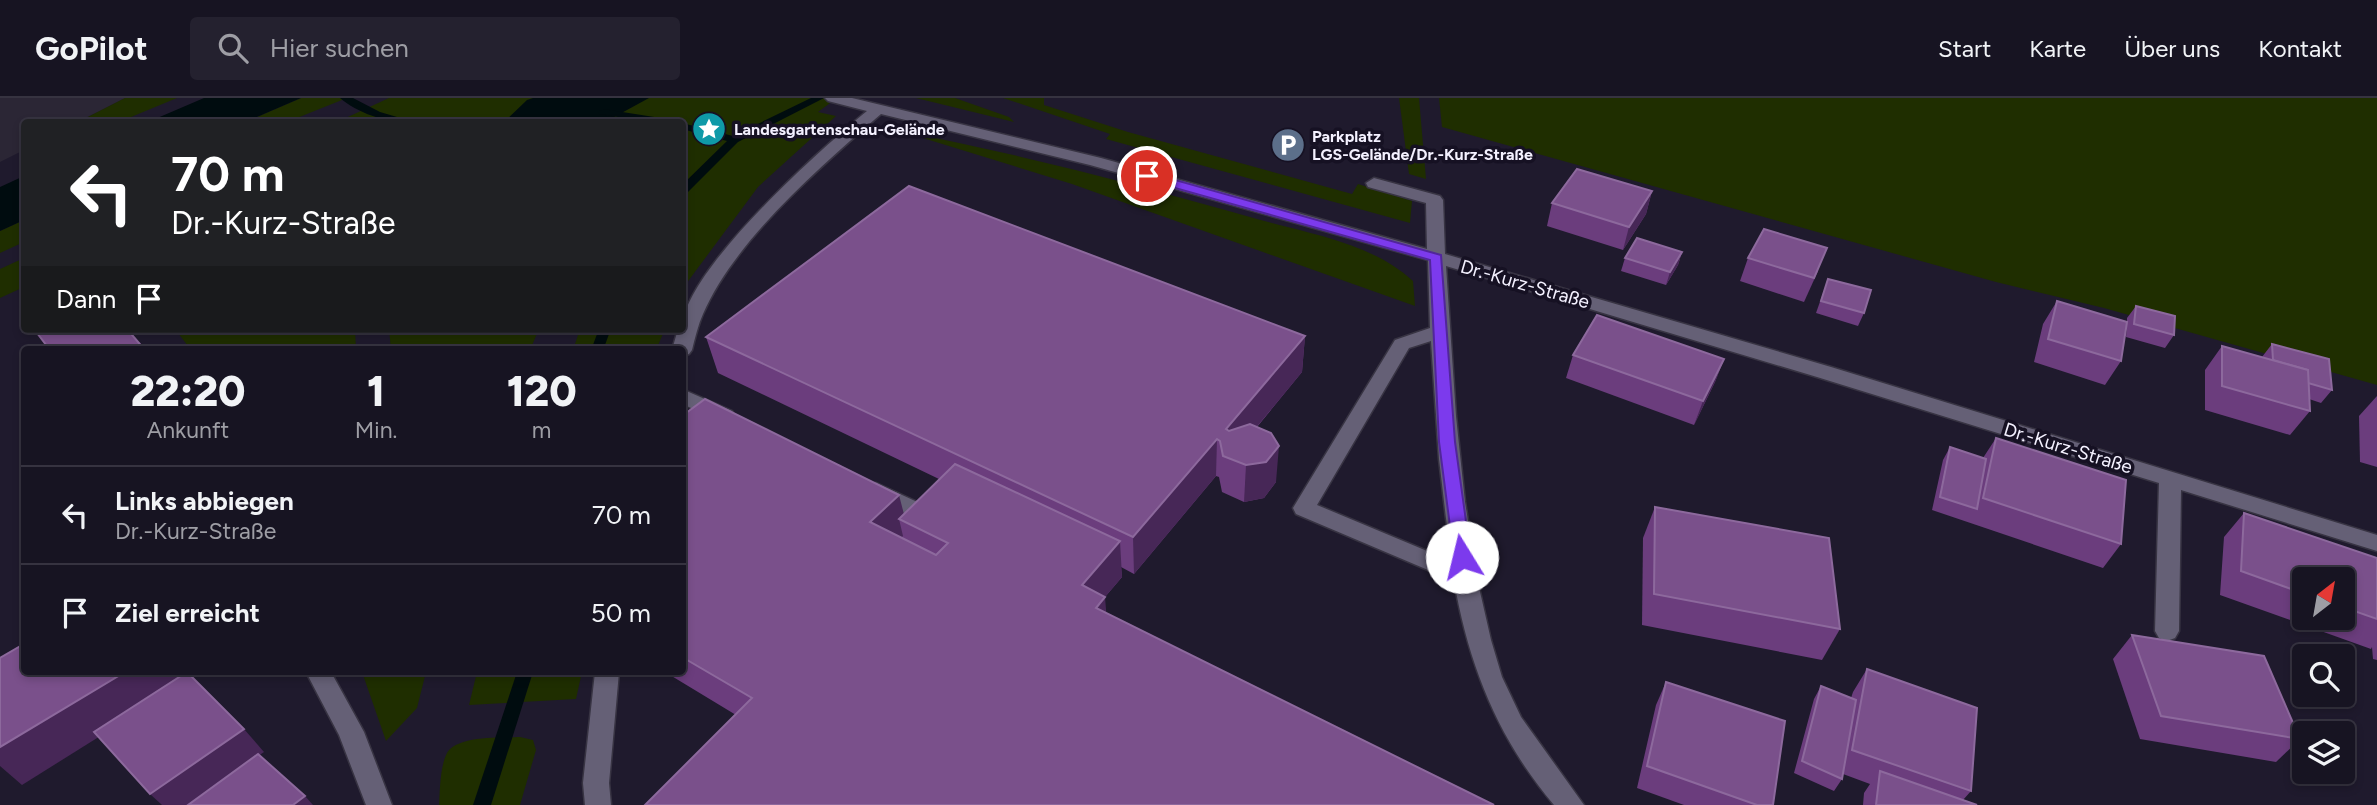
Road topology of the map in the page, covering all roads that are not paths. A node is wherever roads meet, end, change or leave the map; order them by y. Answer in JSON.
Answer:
{"nodes":[{"id":1,"x":834,"y":98,"type":"edge"},
{"id":2,"x":878,"y":109,"type":"junction"},
{"id":3,"x":1374,"y":183,"type":"dead end"},
{"id":4,"x":1436,"y":257,"type":"junction"},
{"id":5,"x":1439,"y":332,"type":"junction"},
{"id":6,"x":682,"y":346,"type":"edge"},
{"id":7,"x":686,"y":398,"type":"edge"},
{"id":8,"x":744,"y":426,"type":"edge"},
{"id":9,"x":2170,"y":480,"type":"junction"},
{"id":10,"x":856,"y":481,"type":"edge"},
{"id":11,"x":918,"y":512,"type":"edge"},
{"id":12,"x":2377,"y":543,"type":"edge"},
{"id":13,"x":1465,"y":576,"type":"junction"},
{"id":14,"x":2167,"y":631,"type":"dead end"},
{"id":15,"x":320,"y":675,"type":"edge"},
{"id":16,"x":607,"y":675,"type":"edge"},
{"id":17,"x":379,"y":805,"type":"edge"},
{"id":18,"x":598,"y":805,"type":"edge"},
{"id":19,"x":1571,"y":805,"type":"edge"}],
"edges":[{"from":1,"to":2,"type":"street","name":"Dr.-Kurz-Straße"},
{"from":2,"to":4,"type":"street","name":"Dr.-Kurz-Straße"},
{"from":2,"to":6,"type":"street"},
{"from":3,"to":4,"type":"street"},
{"from":4,"to":5,"type":"street"},
{"from":4,"to":9,"type":"street","name":"Dr.-Kurz-Straße"},
{"from":5,"to":13,"type":"street"},
{"from":5,"to":13,"type":"street"},
{"from":7,"to":8,"type":"street"},
{"from":9,"to":12,"type":"street","name":"Dr.-Kurz-Straße"},
{"from":9,"to":14,"type":"street"},
{"from":10,"to":11,"type":"street"},
{"from":13,"to":19,"type":"street"},
{"from":15,"to":17,"type":"street"},
{"from":16,"to":18,"type":"street"}]}
